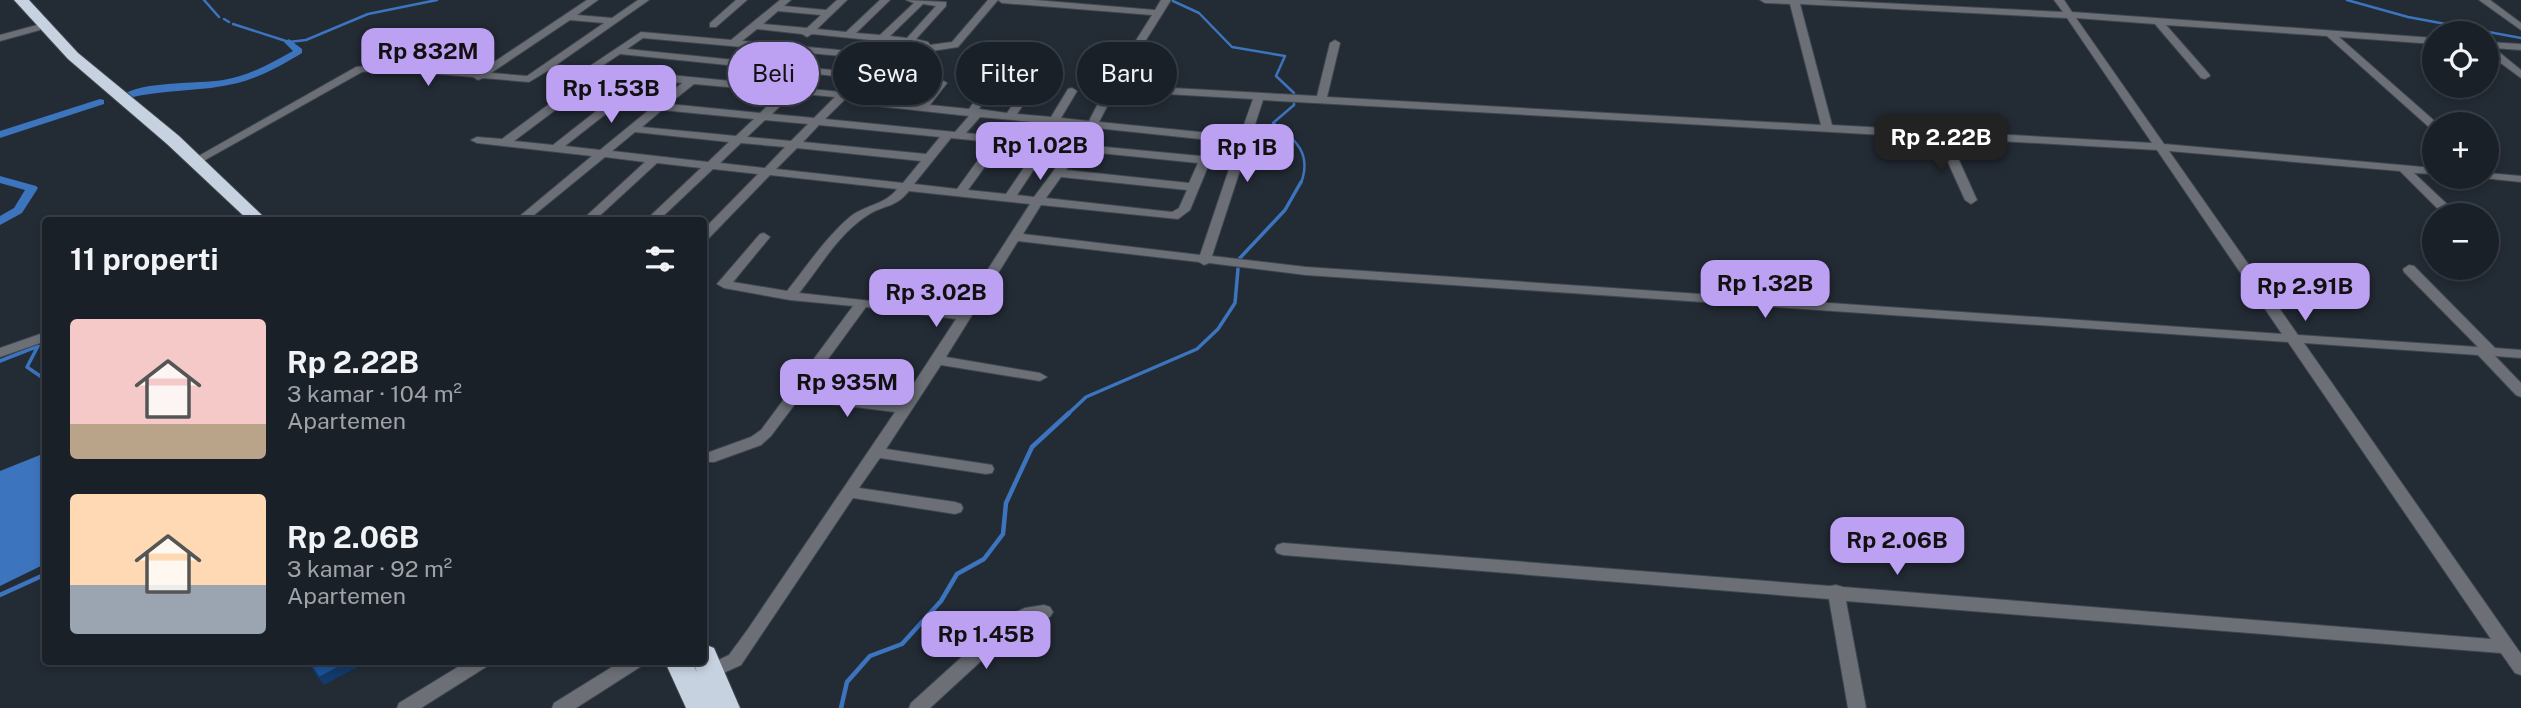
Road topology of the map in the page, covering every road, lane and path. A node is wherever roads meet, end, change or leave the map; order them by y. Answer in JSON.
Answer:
{"nodes":[{"id":1,"x":6,"y":0,"type":"edge"},
{"id":2,"x":20,"y":0,"type":"edge"},
{"id":3,"x":593,"y":0,"type":"edge"},
{"id":4,"x":644,"y":0,"type":"edge"},
{"id":5,"x":741,"y":0,"type":"edge"},
{"id":6,"x":786,"y":0,"type":"edge"},
{"id":7,"x":842,"y":0,"type":"edge"},
{"id":8,"x":885,"y":0,"type":"edge"},
{"id":9,"x":911,"y":0,"type":"edge"},
{"id":10,"x":993,"y":0,"type":"edge"},
{"id":11,"x":1002,"y":0,"type":"edge"},
{"id":12,"x":1167,"y":0,"type":"edge"},
{"id":13,"x":1765,"y":0,"type":"edge"},
{"id":14,"x":1955,"y":0,"type":"edge"},
{"id":15,"x":2059,"y":0,"type":"edge"},
{"id":16,"x":2484,"y":0,"type":"edge"},
{"id":17,"x":921,"y":1,"type":"edge"},
{"id":18,"x":1794,"y":1,"type":"edge"},
{"id":19,"x":1085,"y":3,"type":"edge"},
{"id":20,"x":775,"y":9,"type":"junction"},
{"id":21,"x":1961,"y":10,"type":"junction"},
{"id":22,"x":828,"y":13,"type":"junction"},
{"id":23,"x":1158,"y":13,"type":"junction"},
{"id":24,"x":2069,"y":15,"type":"junction"},
{"id":25,"x":568,"y":18,"type":"junction"},
{"id":26,"x":614,"y":21,"type":"junction"},
{"id":27,"x":2158,"y":22,"type":"junction"},
{"id":28,"x":713,"y":25,"type":"dead end"},
{"id":29,"x":753,"y":26,"type":"junction"},
{"id":30,"x":2521,"y":27,"type":"edge"},
{"id":31,"x":37,"y":28,"type":"junction"},
{"id":32,"x":810,"y":31,"type":"junction"},
{"id":33,"x":2329,"y":33,"type":"junction"},
{"id":34,"x":848,"y":35,"type":"junction"},
{"id":35,"x":0,"y":38,"type":"edge"},
{"id":36,"x":883,"y":38,"type":"junction"},
{"id":37,"x":2422,"y":39,"type":"edge"},
{"id":38,"x":909,"y":41,"type":"junction"},
{"id":39,"x":728,"y":42,"type":"edge"},
{"id":40,"x":736,"y":42,"type":"edge"},
{"id":41,"x":797,"y":42,"type":"edge"},
{"id":42,"x":916,"y":42,"type":"edge"},
{"id":43,"x":1140,"y":42,"type":"edge"},
{"id":44,"x":1335,"y":43,"type":"dead end"},
{"id":45,"x":942,"y":46,"type":"edge"},
{"id":46,"x":2499,"y":47,"type":"edge"},
{"id":47,"x":2521,"y":47,"type":"edge"},
{"id":48,"x":728,"y":48,"type":"edge"},
{"id":49,"x":617,"y":51,"type":"junction"},
{"id":50,"x":2499,"y":57,"type":"edge"},
{"id":51,"x":711,"y":61,"type":"junction"},
{"id":52,"x":728,"y":63,"type":"edge"},
{"id":53,"x":548,"y":67,"type":"junction"},
{"id":54,"x":596,"y":71,"type":"junction"},
{"id":55,"x":2521,"y":75,"type":"edge"},
{"id":56,"x":647,"y":76,"type":"junction"},
{"id":57,"x":2205,"y":76,"type":"dead end"},
{"id":58,"x":478,"y":77,"type":"junction"},
{"id":59,"x":689,"y":80,"type":"junction"},
{"id":60,"x":728,"y":84,"type":"edge"},
{"id":61,"x":1072,"y":91,"type":"dead end"},
{"id":62,"x":1177,"y":92,"type":"edge"},
{"id":63,"x":1259,"y":97,"type":"junction"},
{"id":64,"x":1321,"y":100,"type":"junction"},
{"id":65,"x":774,"y":105,"type":"edge"},
{"id":66,"x":834,"y":105,"type":"edge"},
{"id":67,"x":900,"y":105,"type":"edge"},
{"id":68,"x":979,"y":105,"type":"edge"},
{"id":69,"x":1018,"y":105,"type":"edge"},
{"id":70,"x":1102,"y":105,"type":"edge"},
{"id":71,"x":659,"y":106,"type":"junction"},
{"id":72,"x":923,"y":107,"type":"joint"},
{"id":73,"x":975,"y":112,"type":"junction"},
{"id":74,"x":1011,"y":115,"type":"junction"},
{"id":75,"x":2422,"y":115,"type":"edge"},
{"id":76,"x":762,"y":116,"type":"junction"},
{"id":77,"x":1055,"y":119,"type":"junction"},
{"id":78,"x":818,"y":122,"type":"junction"},
{"id":79,"x":144,"y":123,"type":"junction"},
{"id":80,"x":1091,"y":126,"type":"junction"},
{"id":81,"x":1827,"y":126,"type":"junction"},
{"id":82,"x":633,"y":130,"type":"junction"},
{"id":83,"x":1941,"y":134,"type":"junction"},
{"id":84,"x":952,"y":136,"type":"junction"},
{"id":85,"x":1244,"y":140,"type":"junction"},
{"id":86,"x":477,"y":141,"type":"dead end"},
{"id":87,"x":736,"y":141,"type":"junction"},
{"id":88,"x":997,"y":142,"type":"junction"},
{"id":89,"x":504,"y":143,"type":"junction"},
{"id":90,"x":1044,"y":146,"type":"junction"},
{"id":91,"x":793,"y":147,"type":"junction"},
{"id":92,"x":2160,"y":147,"type":"junction"},
{"id":93,"x":555,"y":149,"type":"junction"},
{"id":94,"x":1074,"y":149,"type":"junction"},
{"id":95,"x":603,"y":154,"type":"junction"},
{"id":96,"x":929,"y":158,"type":"junction"},
{"id":97,"x":654,"y":160,"type":"junction"},
{"id":98,"x":1205,"y":160,"type":"junction"},
{"id":99,"x":194,"y":162,"type":"junction"},
{"id":100,"x":1237,"y":163,"type":"junction"},
{"id":101,"x":711,"y":165,"type":"junction"},
{"id":102,"x":2403,"y":168,"type":"junction"},
{"id":103,"x":2422,"y":170,"type":"edge"},
{"id":104,"x":1057,"y":173,"type":"junction"},
{"id":105,"x":766,"y":174,"type":"junction"},
{"id":106,"x":2499,"y":176,"type":"edge"},
{"id":107,"x":2521,"y":179,"type":"edge"},
{"id":108,"x":905,"y":187,"type":"junction"},
{"id":109,"x":1193,"y":187,"type":"junction"},
{"id":110,"x":960,"y":193,"type":"junction"},
{"id":111,"x":1009,"y":199,"type":"junction"},
{"id":112,"x":1971,"y":200,"type":"dead end"},
{"id":113,"x":1037,"y":202,"type":"junction"},
{"id":114,"x":2439,"y":203,"type":"edge"},
{"id":115,"x":238,"y":217,"type":"edge"},
{"id":116,"x":255,"y":217,"type":"edge"},
{"id":117,"x":526,"y":217,"type":"edge"},
{"id":118,"x":591,"y":217,"type":"edge"},
{"id":119,"x":655,"y":217,"type":"edge"},
{"id":120,"x":707,"y":233,"type":"edge"},
{"id":121,"x":764,"y":237,"type":"dead end"},
{"id":122,"x":1014,"y":237,"type":"junction"},
{"id":123,"x":1204,"y":261,"type":"junction"},
{"id":124,"x":2409,"y":269,"type":"dead end"},
{"id":125,"x":790,"y":296,"type":"junction"},
{"id":126,"x":862,"y":303,"type":"junction"},
{"id":127,"x":965,"y":316,"type":"junction"},
{"id":128,"x":42,"y":337,"type":"edge"},
{"id":129,"x":2294,"y":338,"type":"junction"},
{"id":130,"x":2486,"y":351,"type":"junction"},
{"id":131,"x":0,"y":353,"type":"edge"},
{"id":132,"x":2521,"y":354,"type":"edge"},
{"id":133,"x":937,"y":360,"type":"junction"},
{"id":134,"x":1040,"y":377,"type":"dead end"},
{"id":135,"x":2521,"y":392,"type":"edge"},
{"id":136,"x":795,"y":395,"type":"junction"},
{"id":137,"x":904,"y":408,"type":"junction"},
{"id":138,"x":874,"y":452,"type":"junction"},
{"id":139,"x":709,"y":458,"type":"dead end"},
{"id":140,"x":986,"y":469,"type":"dead end"},
{"id":141,"x":848,"y":492,"type":"junction"},
{"id":142,"x":956,"y":508,"type":"dead end"},
{"id":143,"x":1283,"y":549,"type":"dead end"},
{"id":144,"x":1836,"y":592,"type":"junction"},
{"id":145,"x":1044,"y":612,"type":"dead end"},
{"id":146,"x":2516,"y":659,"type":"edge"},
{"id":147,"x":708,"y":663,"type":"edge"},
{"id":148,"x":475,"y":665,"type":"edge"},
{"id":149,"x":629,"y":665,"type":"edge"},
{"id":150,"x":680,"y":665,"type":"edge"},
{"id":151,"x":406,"y":708,"type":"edge"},
{"id":152,"x":561,"y":708,"type":"edge"},
{"id":153,"x":700,"y":708,"type":"edge"},
{"id":154,"x":726,"y":708,"type":"edge"},
{"id":155,"x":918,"y":708,"type":"edge"},
{"id":156,"x":1857,"y":708,"type":"edge"}],
"edges":[{"from":1,"to":31,"type":"highway"},
{"from":2,"to":79,"type":"highway"},
{"from":3,"to":25,"type":"street"},
{"from":4,"to":26,"type":"street"},
{"from":5,"to":28,"type":"street"},
{"from":6,"to":20,"type":"street"},
{"from":7,"to":22,"type":"street"},
{"from":8,"to":34,"type":"street"},
{"from":9,"to":17,"type":"street"},
{"from":10,"to":45,"type":"street"},
{"from":11,"to":19,"type":"street"},
{"from":12,"to":23,"type":"street"},
{"from":13,"to":18,"type":"street"},
{"from":14,"to":21,"type":"street"},
{"from":15,"to":24,"type":"street"},
{"from":16,"to":30,"type":"street"},
{"from":17,"to":36,"type":"street"},
{"from":17,"to":38,"type":"street"},
{"from":18,"to":21,"type":"street"},
{"from":18,"to":81,"type":"street"},
{"from":19,"to":23,"type":"street"},
{"from":20,"to":22,"type":"street"},
{"from":20,"to":29,"type":"street"},
{"from":21,"to":24,"type":"street"},
{"from":22,"to":32,"type":"street"},
{"from":23,"to":43,"type":"street"},
{"from":24,"to":27,"type":"street"},
{"from":24,"to":92,"type":"street"},
{"from":25,"to":26,"type":"street"},
{"from":25,"to":58,"type":"street"},
{"from":26,"to":53,"type":"street"},
{"from":27,"to":33,"type":"street"},
{"from":27,"to":57,"type":"street"},
{"from":29,"to":32,"type":"street"},
{"from":29,"to":40,"type":"street"},
{"from":31,"to":35,"type":"street"},
{"from":31,"to":79,"type":"highway"},
{"from":32,"to":34,"type":"street"},
{"from":32,"to":41,"type":"street"},
{"from":33,"to":37,"type":"street"},
{"from":33,"to":75,"type":"street"},
{"from":34,"to":36,"type":"street"},
{"from":36,"to":38,"type":"street"},
{"from":38,"to":42,"type":"street"},
{"from":39,"to":49,"type":"street"},
{"from":44,"to":64,"type":"street"},
{"from":46,"to":47,"type":"street"},
{"from":48,"to":51,"type":"street"},
{"from":49,"to":51,"type":"street"},
{"from":49,"to":54,"type":"street"},
{"from":50,"to":55,"type":"street"},
{"from":51,"to":52,"type":"street"},
{"from":51,"to":59,"type":"street"},
{"from":53,"to":54,"type":"street"},
{"from":53,"to":58,"type":"street"},
{"from":54,"to":56,"type":"street"},
{"from":54,"to":89,"type":"street"},
{"from":56,"to":59,"type":"street"},
{"from":56,"to":93,"type":"street"},
{"from":58,"to":99,"type":"street"},
{"from":59,"to":60,"type":"street"},
{"from":59,"to":71,"type":"street"},
{"from":61,"to":77,"type":"street"},
{"from":62,"to":63,"type":"street"},
{"from":63,"to":64,"type":"street"},
{"from":63,"to":85,"type":"street"},
{"from":64,"to":81,"type":"street"},
{"from":65,"to":76,"type":"street"},
{"from":66,"to":78,"type":"street"},
{"from":67,"to":72,"type":"street"},
{"from":68,"to":73,"type":"street"},
{"from":69,"to":74,"type":"street"},
{"from":70,"to":80,"type":"street"},
{"from":71,"to":76,"type":"street"},
{"from":71,"to":82,"type":"street"},
{"from":72,"to":73,"type":"street"},
{"from":73,"to":74,"type":"street"},
{"from":73,"to":84,"type":"street"},
{"from":74,"to":77,"type":"street"},
{"from":76,"to":78,"type":"street"},
{"from":76,"to":87,"type":"street"},
{"from":77,"to":80,"type":"street"},
{"from":78,"to":84,"type":"street"},
{"from":78,"to":91,"type":"street"},
{"from":79,"to":99,"type":"highway"},
{"from":79,"to":115,"type":"highway"},
{"from":80,"to":85,"type":"street"},
{"from":80,"to":94,"type":"street"},
{"from":81,"to":83,"type":"street"},
{"from":82,"to":87,"type":"street"},
{"from":82,"to":95,"type":"street"},
{"from":83,"to":92,"type":"street"},
{"from":83,"to":112,"type":"street"},
{"from":84,"to":88,"type":"street"},
{"from":84,"to":96,"type":"street"},
{"from":85,"to":100,"type":"street"},
{"from":86,"to":89,"type":"street"},
{"from":87,"to":91,"type":"street"},
{"from":87,"to":101,"type":"street"},
{"from":88,"to":90,"type":"street"},
{"from":88,"to":110,"type":"street"},
{"from":89,"to":93,"type":"street"},
{"from":90,"to":94,"type":"street"},
{"from":90,"to":111,"type":"street"},
{"from":91,"to":96,"type":"street"},
{"from":91,"to":105,"type":"street"},
{"from":92,"to":102,"type":"street"},
{"from":92,"to":129,"type":"street"},
{"from":93,"to":95,"type":"street"},
{"from":94,"to":98,"type":"street"},
{"from":94,"to":104,"type":"street"},
{"from":95,"to":97,"type":"street"},
{"from":95,"to":117,"type":"street"},
{"from":96,"to":108,"type":"street"},
{"from":97,"to":101,"type":"street"},
{"from":97,"to":118,"type":"street"},
{"from":98,"to":100,"type":"street"},
{"from":98,"to":109,"type":"street"},
{"from":99,"to":116,"type":"highway"},
{"from":100,"to":123,"type":"street"},
{"from":101,"to":105,"type":"street"},
{"from":101,"to":119,"type":"street"},
{"from":102,"to":103,"type":"street"},
{"from":102,"to":114,"type":"street"},
{"from":104,"to":109,"type":"street"},
{"from":104,"to":113,"type":"street"},
{"from":105,"to":108,"type":"street"},
{"from":105,"to":120,"type":"street"},
{"from":106,"to":107,"type":"street"},
{"from":108,"to":110,"type":"street"},
{"from":108,"to":125,"type":"street"},
{"from":109,"to":113,"type":"street"},
{"from":110,"to":111,"type":"street"},
{"from":111,"to":113,"type":"street"},
{"from":113,"to":122,"type":"street"},
{"from":121,"to":125,"type":"street"},
{"from":122,"to":123,"type":"street"},
{"from":122,"to":127,"type":"street"},
{"from":123,"to":129,"type":"street"},
{"from":124,"to":130,"type":"street"},
{"from":125,"to":126,"type":"street"},
{"from":126,"to":127,"type":"street"},
{"from":126,"to":136,"type":"street"},
{"from":127,"to":133,"type":"street"},
{"from":128,"to":131,"type":"street"},
{"from":129,"to":130,"type":"street"},
{"from":129,"to":146,"type":"street"},
{"from":130,"to":132,"type":"street"},
{"from":130,"to":135,"type":"street"},
{"from":133,"to":134,"type":"street"},
{"from":133,"to":137,"type":"street"},
{"from":136,"to":137,"type":"street"},
{"from":136,"to":139,"type":"street"},
{"from":137,"to":138,"type":"street"},
{"from":138,"to":140,"type":"street"},
{"from":138,"to":141,"type":"street"},
{"from":141,"to":142,"type":"street"},
{"from":141,"to":147,"type":"street"},
{"from":143,"to":144,"type":"street"},
{"from":144,"to":146,"type":"street"},
{"from":144,"to":156,"type":"street"},
{"from":145,"to":155,"type":"street"},
{"from":147,"to":154,"type":"highway"},
{"from":148,"to":151,"type":"street"},
{"from":149,"to":152,"type":"street"},
{"from":150,"to":153,"type":"highway"}]}
